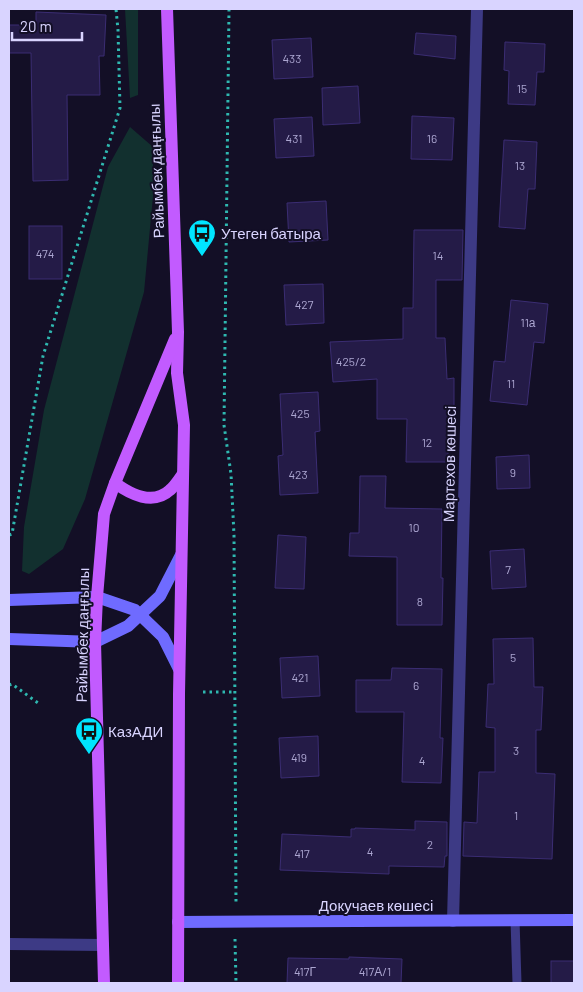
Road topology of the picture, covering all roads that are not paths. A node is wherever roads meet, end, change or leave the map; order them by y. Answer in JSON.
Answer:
{"nodes":[{"id":1,"x":167,"y":9,"type":"edge"},
{"id":2,"x":476,"y":9,"type":"edge"},
{"id":3,"x":178,"y":332,"type":"junction"},
{"id":4,"x":182,"y":474,"type":"junction"},
{"id":5,"x":114,"y":483,"type":"junction"},
{"id":6,"x":181,"y":555,"type":"junction"},
{"id":7,"x":97,"y":597,"type":"junction"},
{"id":8,"x":9,"y":600,"type":"edge"},
{"id":9,"x":140,"y":615,"type":"junction"},
{"id":10,"x":9,"y":639,"type":"edge"},
{"id":11,"x":96,"y":642,"type":"junction"},
{"id":12,"x":179,"y":669,"type":"junction"},
{"id":13,"x":453,"y":920,"type":"junction"},
{"id":14,"x":515,"y":920,"type":"junction"},
{"id":15,"x":574,"y":920,"type":"edge"},
{"id":16,"x":178,"y":922,"type":"junction"},
{"id":17,"x":9,"y":944,"type":"edge"},
{"id":18,"x":103,"y":945,"type":"junction"},
{"id":19,"x":104,"y":983,"type":"edge"},
{"id":20,"x":178,"y":983,"type":"edge"},
{"id":21,"x":517,"y":983,"type":"edge"}],
"edges":[{"from":1,"to":3,"type":"main road","name":"Райымбек даңғылы"},
{"from":2,"to":13,"type":"street","name":"Мартехов көшесі"},
{"from":3,"to":4,"type":"main road","name":"Райымбек даңғылы"},
{"from":3,"to":5,"type":"main road","name":"Райымбек даңғылы"},
{"from":4,"to":5,"type":"main road"},
{"from":4,"to":6,"type":"main road","name":"Райымбек даңғылы"},
{"from":5,"to":7,"type":"main road","name":"Райымбек даңғылы"},
{"from":6,"to":9,"type":"main road"},
{"from":6,"to":12,"type":"main road","name":"Райымбек даңғылы"},
{"from":7,"to":8,"type":"main road"},
{"from":7,"to":9,"type":"main road"},
{"from":7,"to":11,"type":"main road","name":"Райымбек даңғылы"},
{"from":9,"to":11,"type":"main road"},
{"from":9,"to":12,"type":"main road"},
{"from":10,"to":11,"type":"main road"},
{"from":11,"to":18,"type":"main road","name":"Райымбек даңғылы"},
{"from":12,"to":16,"type":"main road","name":"Райымбек даңғылы"},
{"from":13,"to":14,"type":"main road","name":"Докучаев көшесі"},
{"from":13,"to":16,"type":"main road","name":"Докучаев көшесі"},
{"from":14,"to":15,"type":"main road","name":"Докучаев көшесі"},
{"from":14,"to":21,"type":"lane"},
{"from":16,"to":20,"type":"main road","name":"Райымбек даңғылы"},
{"from":17,"to":18,"type":"street"},
{"from":18,"to":19,"type":"main road","name":"Райымбек даңғылы"}]}
